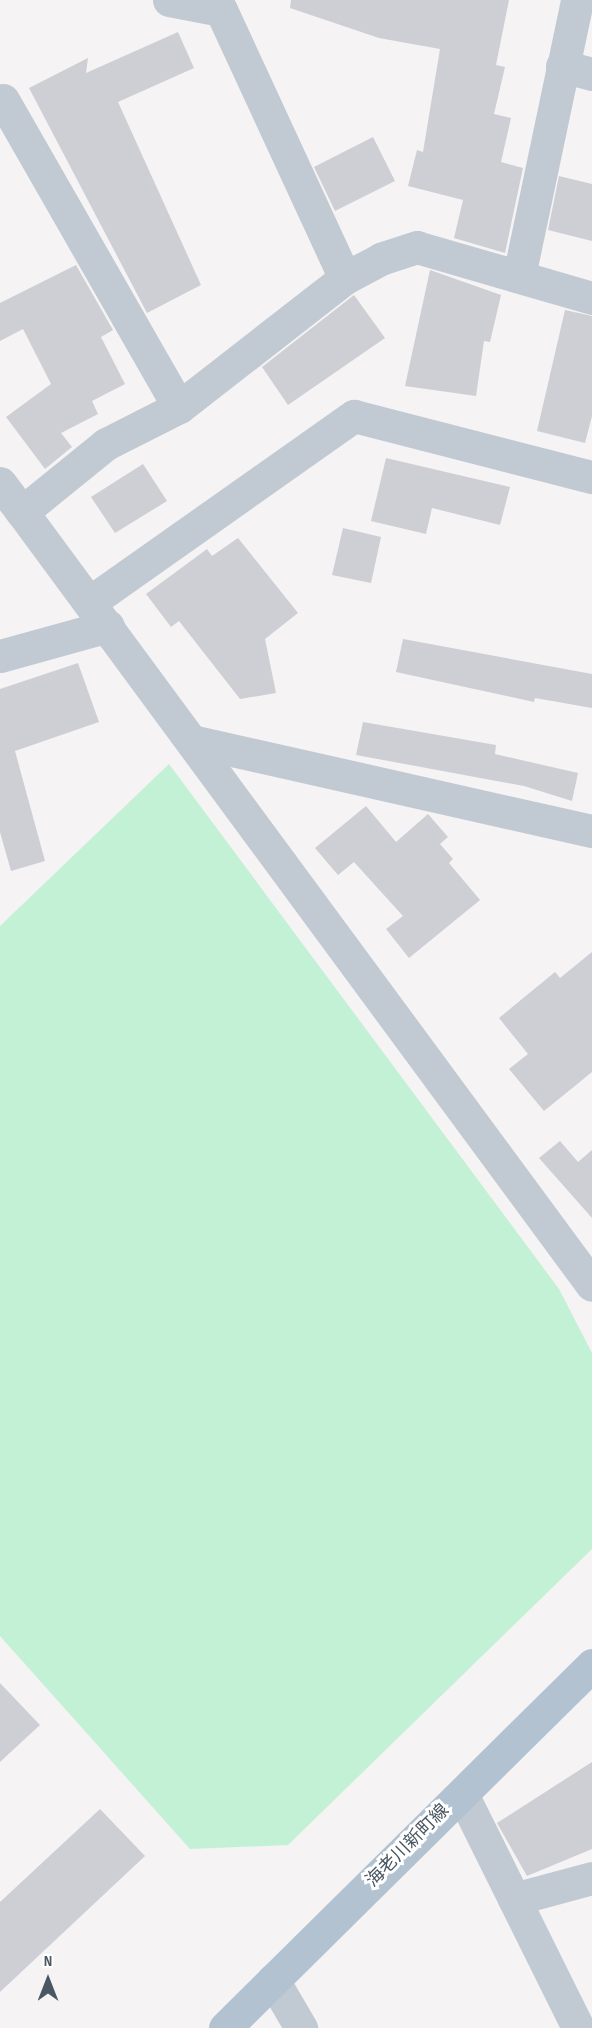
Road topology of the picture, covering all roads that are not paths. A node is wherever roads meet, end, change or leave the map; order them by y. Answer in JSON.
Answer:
{"nodes":[{"id":1,"x":169,"y":0,"type":"edge"},
{"id":2,"x":577,"y":0,"type":"edge"},
{"id":3,"x":577,"y":70,"type":"edge"},
{"id":4,"x":3,"y":100,"type":"dead end"},
{"id":5,"x":519,"y":276,"type":"junction"},
{"id":6,"x":345,"y":278,"type":"junction"},
{"id":7,"x":592,"y":298,"type":"edge"},
{"id":8,"x":179,"y":406,"type":"junction"},
{"id":9,"x":592,"y":477,"type":"edge"},
{"id":10,"x":0,"y":483,"type":"edge"},
{"id":11,"x":22,"y":512,"type":"junction"},
{"id":12,"x":99,"y":614,"type":"junction"},
{"id":13,"x":0,"y":656,"type":"edge"},
{"id":14,"x":192,"y":741,"type":"junction"},
{"id":15,"x":592,"y":831,"type":"edge"},
{"id":16,"x":592,"y":1285,"type":"edge"},
{"id":17,"x":592,"y":1665,"type":"edge"},
{"id":18,"x":462,"y":1794,"type":"junction"},
{"id":19,"x":592,"y":1878,"type":"edge"},
{"id":20,"x":514,"y":1899,"type":"junction"},
{"id":21,"x":273,"y":1980,"type":"junction"},
{"id":22,"x":225,"y":2028,"type":"edge"},
{"id":23,"x":301,"y":2028,"type":"edge"},
{"id":24,"x":578,"y":2028,"type":"edge"}],
"edges":[{"from":1,"to":6,"type":"street"},
{"from":2,"to":3,"type":"street"},
{"from":3,"to":5,"type":"street"},
{"from":4,"to":8,"type":"street"},
{"from":5,"to":6,"type":"street"},
{"from":5,"to":7,"type":"street"},
{"from":6,"to":8,"type":"street"},
{"from":8,"to":11,"type":"street"},
{"from":9,"to":12,"type":"street"},
{"from":10,"to":11,"type":"street"},
{"from":11,"to":12,"type":"street"},
{"from":12,"to":13,"type":"street"},
{"from":12,"to":14,"type":"street"},
{"from":14,"to":15,"type":"street"},
{"from":14,"to":16,"type":"street"},
{"from":17,"to":18,"type":"main road","name":"海老川新町線"},
{"from":18,"to":20,"type":"street"},
{"from":18,"to":21,"type":"main road","name":"海老川新町線"},
{"from":19,"to":20,"type":"street"},
{"from":20,"to":24,"type":"street"},
{"from":21,"to":22,"type":"main road","name":"海老川新町線"},
{"from":21,"to":23,"type":"street"}]}
